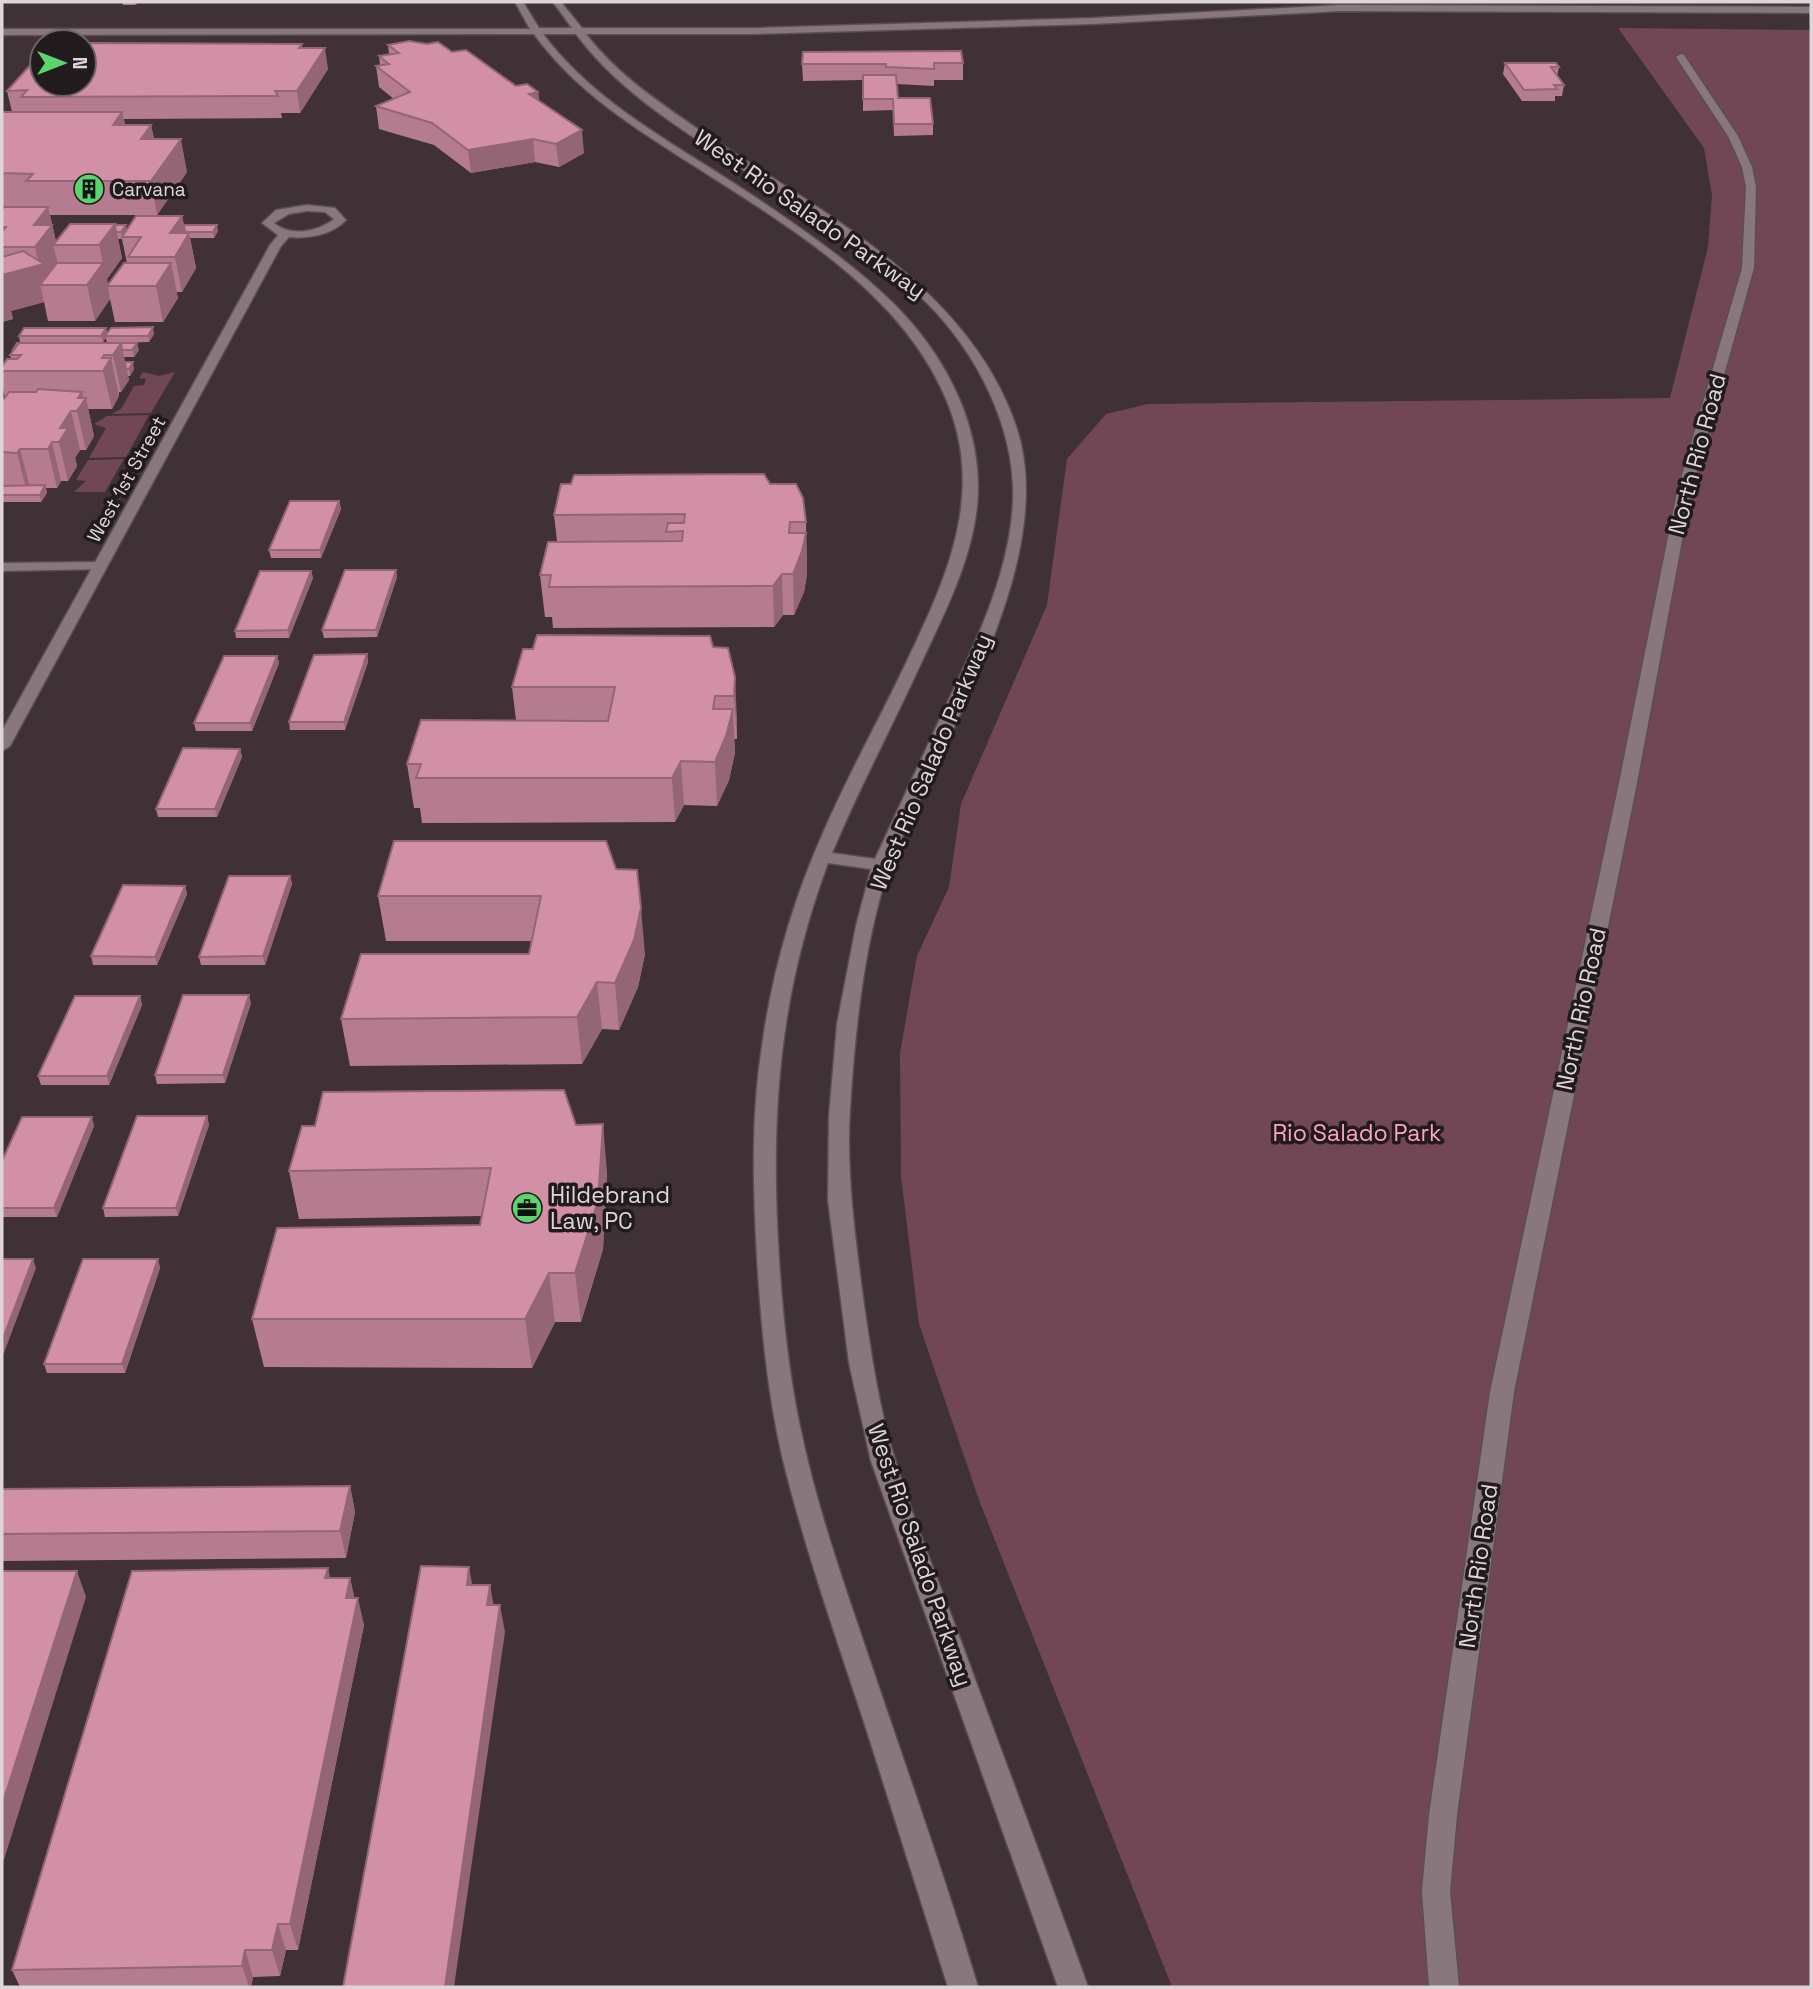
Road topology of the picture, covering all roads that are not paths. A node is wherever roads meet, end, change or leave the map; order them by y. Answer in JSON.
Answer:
{"nodes":[{"id":1,"x":519,"y":2,"type":"edge"},
{"id":2,"x":557,"y":2,"type":"edge"},
{"id":3,"x":1811,"y":10,"type":"edge"},
{"id":4,"x":1194,"y":17,"type":"junction"},
{"id":5,"x":1329,"y":19,"type":"dead end"},
{"id":6,"x":1413,"y":19,"type":"dead end"},
{"id":7,"x":1811,"y":21,"type":"edge"},
{"id":8,"x":2,"y":32,"type":"edge"},
{"id":9,"x":537,"y":32,"type":"junction"},
{"id":10,"x":579,"y":32,"type":"junction"},
{"id":11,"x":1681,"y":57,"type":"dead end"},
{"id":12,"x":286,"y":233,"type":"junction"},
{"id":13,"x":99,"y":566,"type":"junction"},
{"id":14,"x":2,"y":567,"type":"edge"},
{"id":15,"x":2,"y":746,"type":"edge"},
{"id":16,"x":821,"y":857,"type":"junction"},
{"id":17,"x":881,"y":866,"type":"junction"},
{"id":18,"x":963,"y":1987,"type":"edge"},
{"id":19,"x":1073,"y":1987,"type":"edge"},
{"id":20,"x":1444,"y":1987,"type":"edge"}],
"edges":[{"from":1,"to":9,"type":"main road","name":"West Rio Salado Parkway"},
{"from":2,"to":10,"type":"main road","name":"West Rio Salado Parkway"},
{"from":3,"to":4,"type":"main road"},
{"from":4,"to":5,"type":"main road"},
{"from":4,"to":10,"type":"main road"},
{"from":6,"to":7,"type":"main road"},
{"from":8,"to":9,"type":"main road"},
{"from":9,"to":10,"type":"main road"},
{"from":9,"to":16,"type":"main road","name":"West Rio Salado Parkway"},
{"from":10,"to":17,"type":"main road","name":"West Rio Salado Parkway"},
{"from":11,"to":20,"type":"main road","name":"North Rio Road"},
{"from":12,"to":12,"type":"main road"},
{"from":12,"to":13,"type":"main road","name":"West 1st Street"},
{"from":13,"to":14,"type":"main road"},
{"from":13,"to":15,"type":"main road","name":"West 1st Street"},
{"from":16,"to":17,"type":"main road"},
{"from":16,"to":18,"type":"main road","name":"West Rio Salado Parkway"},
{"from":17,"to":19,"type":"main road","name":"West Rio Salado Parkway"}]}
